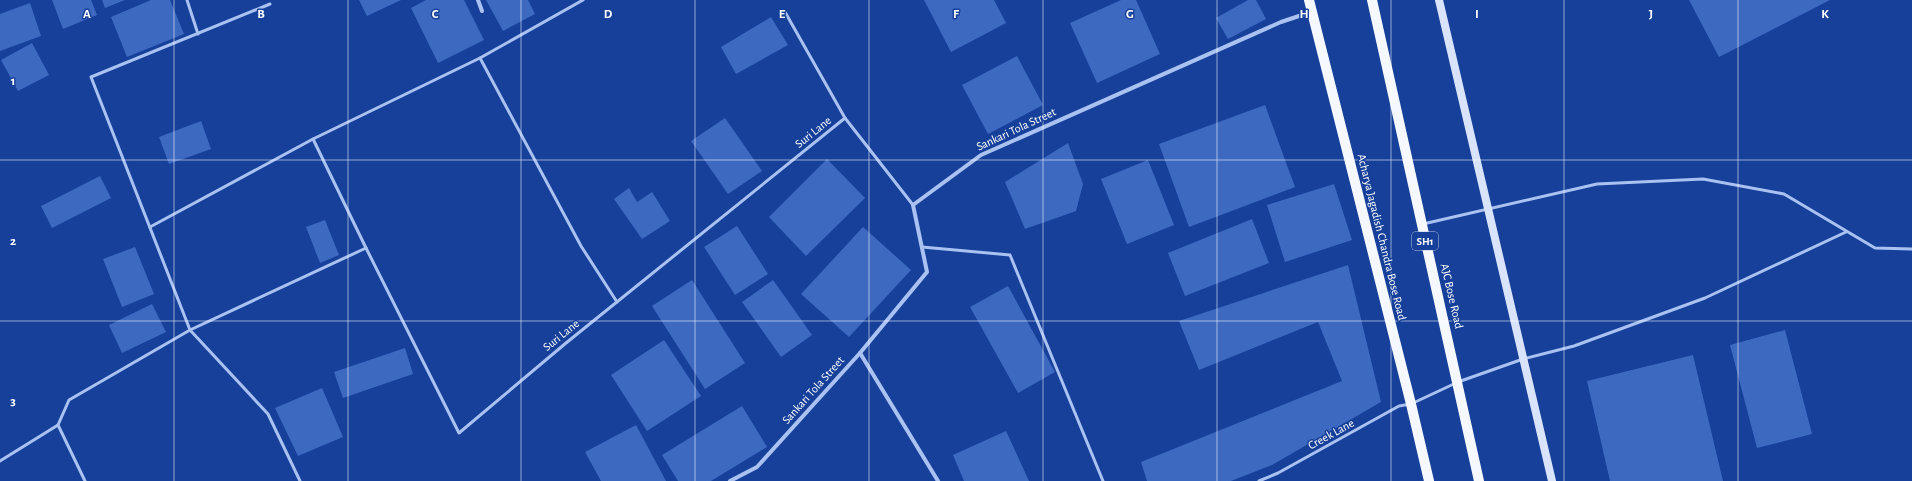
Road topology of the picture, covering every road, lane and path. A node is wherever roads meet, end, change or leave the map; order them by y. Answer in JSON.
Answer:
{"nodes":[{"id":1,"x":187,"y":0,"type":"edge"},
{"id":2,"x":478,"y":0,"type":"edge"},
{"id":3,"x":583,"y":0,"type":"edge"},
{"id":4,"x":1309,"y":0,"type":"edge"},
{"id":5,"x":1372,"y":0,"type":"edge"},
{"id":6,"x":1439,"y":0,"type":"edge"},
{"id":7,"x":270,"y":4,"type":"dead end"},
{"id":8,"x":482,"y":11,"type":"dead end"},
{"id":9,"x":785,"y":12,"type":"dead end"},
{"id":10,"x":1311,"y":12,"type":"junction"},
{"id":11,"x":198,"y":34,"type":"junction"},
{"id":12,"x":480,"y":58,"type":"junction"},
{"id":13,"x":845,"y":118,"type":"junction"},
{"id":14,"x":313,"y":139,"type":"junction"},
{"id":15,"x":913,"y":205,"type":"junction"},
{"id":16,"x":1487,"y":209,"type":"junction"},
{"id":17,"x":1421,"y":224,"type":"junction"},
{"id":18,"x":150,"y":227,"type":"junction"},
{"id":19,"x":1846,"y":232,"type":"junction"},
{"id":20,"x":922,"y":247,"type":"junction"},
{"id":21,"x":366,"y":248,"type":"junction"},
{"id":22,"x":1912,"y":249,"type":"edge"},
{"id":23,"x":617,"y":302,"type":"junction"},
{"id":24,"x":190,"y":330,"type":"junction"},
{"id":25,"x":860,"y":353,"type":"junction"},
{"id":26,"x":1524,"y":359,"type":"junction"},
{"id":27,"x":1458,"y":382,"type":"junction"},
{"id":28,"x":1411,"y":404,"type":"junction"},
{"id":29,"x":58,"y":425,"type":"junction"},
{"id":30,"x":0,"y":461,"type":"edge"},
{"id":31,"x":85,"y":481,"type":"edge"},
{"id":32,"x":300,"y":481,"type":"edge"},
{"id":33,"x":730,"y":481,"type":"edge"},
{"id":34,"x":938,"y":481,"type":"edge"},
{"id":35,"x":1103,"y":481,"type":"edge"},
{"id":36,"x":1259,"y":481,"type":"edge"},
{"id":37,"x":1429,"y":481,"type":"edge"},
{"id":38,"x":1479,"y":481,"type":"edge"},
{"id":39,"x":1552,"y":481,"type":"edge"}],
"edges":[{"from":1,"to":11,"type":"lane"},
{"from":2,"to":8,"type":"street"},
{"from":3,"to":12,"type":"lane"},
{"from":4,"to":10,"type":"main road","name":"Acharya Jagadish Chandra Bose Road"},
{"from":5,"to":17,"type":"main road","name":"AJC Bose Road","number":"SH1"},
{"from":6,"to":16,"type":"street"},
{"from":7,"to":11,"type":"lane"},
{"from":9,"to":13,"type":"lane"},
{"from":10,"to":15,"type":"street","name":"Sankari Tola Street"},
{"from":10,"to":28,"type":"main road","name":"Acharya Jagadish Chandra Bose Road"},
{"from":11,"to":18,"type":"lane"},
{"from":12,"to":14,"type":"lane"},
{"from":12,"to":23,"type":"lane"},
{"from":13,"to":15,"type":"lane","name":"Suri Lane"},
{"from":13,"to":23,"type":"lane","name":"Suri Lane"},
{"from":14,"to":18,"type":"lane"},
{"from":14,"to":21,"type":"lane","name":"Suri Lane"},
{"from":15,"to":20,"type":"street","name":"Sankari Tola Street"},
{"from":16,"to":17,"type":"lane"},
{"from":16,"to":19,"type":"lane"},
{"from":16,"to":26,"type":"street"},
{"from":17,"to":27,"type":"main road","name":"AJC Bose Road","number":"SH1"},
{"from":18,"to":24,"type":"lane"},
{"from":19,"to":22,"type":"lane"},
{"from":19,"to":26,"type":"lane","name":"Creek Lane"},
{"from":20,"to":25,"type":"street","name":"Sankari Tola Street"},
{"from":20,"to":35,"type":"lane"},
{"from":21,"to":23,"type":"lane","name":"Suri Lane"},
{"from":21,"to":24,"type":"lane"},
{"from":24,"to":29,"type":"lane"},
{"from":24,"to":32,"type":"lane"},
{"from":25,"to":33,"type":"street","name":"Sankari Tola Street"},
{"from":25,"to":34,"type":"street"},
{"from":26,"to":27,"type":"lane","name":"Creek Lane"},
{"from":26,"to":39,"type":"street"},
{"from":27,"to":28,"type":"lane","name":"Creek Lane"},
{"from":27,"to":38,"type":"main road","name":"AJC Bose Road","number":"SH1"},
{"from":28,"to":36,"type":"lane","name":"Creek Lane"},
{"from":28,"to":37,"type":"main road","name":"Acharya Jagadish Chandra Bose Road"},
{"from":29,"to":30,"type":"lane"},
{"from":29,"to":31,"type":"lane"}]}
